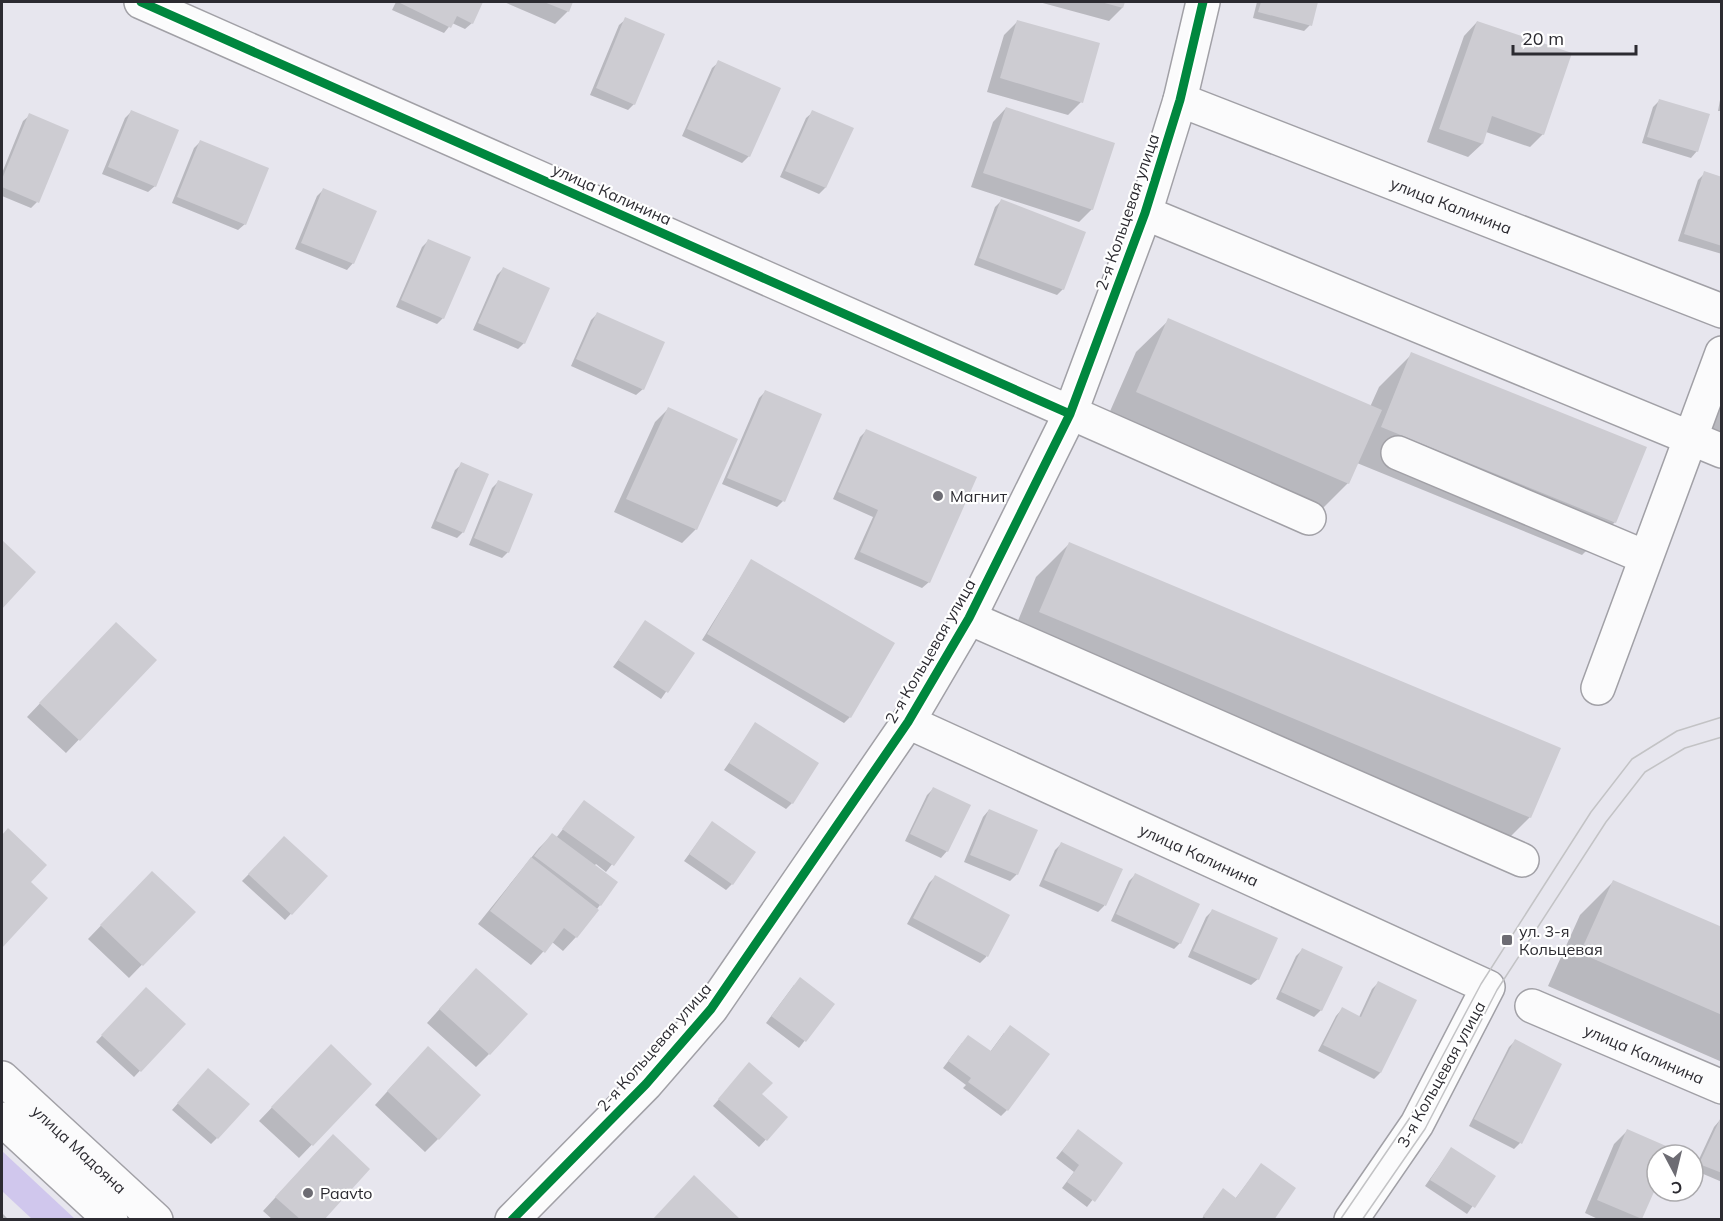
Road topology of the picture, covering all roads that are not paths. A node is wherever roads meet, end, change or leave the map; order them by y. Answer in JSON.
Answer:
{"nodes":[{"id":1,"x":141,"y":2,"type":"edge"},
{"id":2,"x":1203,"y":2,"type":"edge"},
{"id":3,"x":1180,"y":100,"type":"junction"},
{"id":4,"x":1144,"y":213,"type":"junction"},
{"id":5,"x":1722,"y":311,"type":"edge"},
{"id":6,"x":1722,"y":353,"type":"edge"},
{"id":7,"x":1070,"y":414,"type":"junction"},
{"id":8,"x":1690,"y":438,"type":"junction"},
{"id":9,"x":1722,"y":451,"type":"edge"},
{"id":10,"x":1398,"y":453,"type":"dead end"},
{"id":11,"x":1309,"y":518,"type":"dead end"},
{"id":12,"x":1645,"y":557,"type":"junction"},
{"id":13,"x":969,"y":618,"type":"junction"},
{"id":14,"x":1598,"y":688,"type":"dead end"},
{"id":15,"x":908,"y":722,"type":"junction"},
{"id":16,"x":1521,"y":860,"type":"dead end"},
{"id":17,"x":1488,"y":987,"type":"joint"},
{"id":18,"x":1532,"y":1006,"type":"dead end"},
{"id":19,"x":2,"y":1078,"type":"edge"},
{"id":20,"x":1722,"y":1087,"type":"edge"},
{"id":21,"x":2,"y":1119,"type":"edge"},
{"id":22,"x":111,"y":1220,"type":"edge"},
{"id":23,"x":156,"y":1220,"type":"edge"},
{"id":24,"x":512,"y":1220,"type":"edge"},
{"id":25,"x":1351,"y":1220,"type":"edge"}],
"edges":[{"from":1,"to":7,"type":"street","name":"улица Калинина"},
{"from":2,"to":3,"type":"street","name":"2-я Кольцевая улица"},
{"from":3,"to":4,"type":"street","name":"2-я Кольцевая улица"},
{"from":3,"to":5,"type":"street","name":"улица Калинина"},
{"from":4,"to":7,"type":"street","name":"2-я Кольцевая улица"},
{"from":4,"to":8,"type":"street"},
{"from":6,"to":8,"type":"street"},
{"from":7,"to":11,"type":"street","name":"улица Калинина"},
{"from":7,"to":13,"type":"street","name":"2-я Кольцевая улица"},
{"from":8,"to":9,"type":"street"},
{"from":8,"to":12,"type":"street"},
{"from":10,"to":12,"type":"street"},
{"from":12,"to":14,"type":"street"},
{"from":13,"to":15,"type":"street","name":"2-я Кольцевая улица"},
{"from":13,"to":16,"type":"street"},
{"from":15,"to":17,"type":"street","name":"улица Калинина"},
{"from":15,"to":24,"type":"street","name":"2-я Кольцевая улица"},
{"from":17,"to":25,"type":"street","name":"3-я Кольцевая улица"},
{"from":18,"to":20,"type":"street","name":"улица Калинина"},
{"from":19,"to":23,"type":"street","name":"улица Мадояна"},
{"from":21,"to":22,"type":"street","name":"улица Мадояна"}]}
